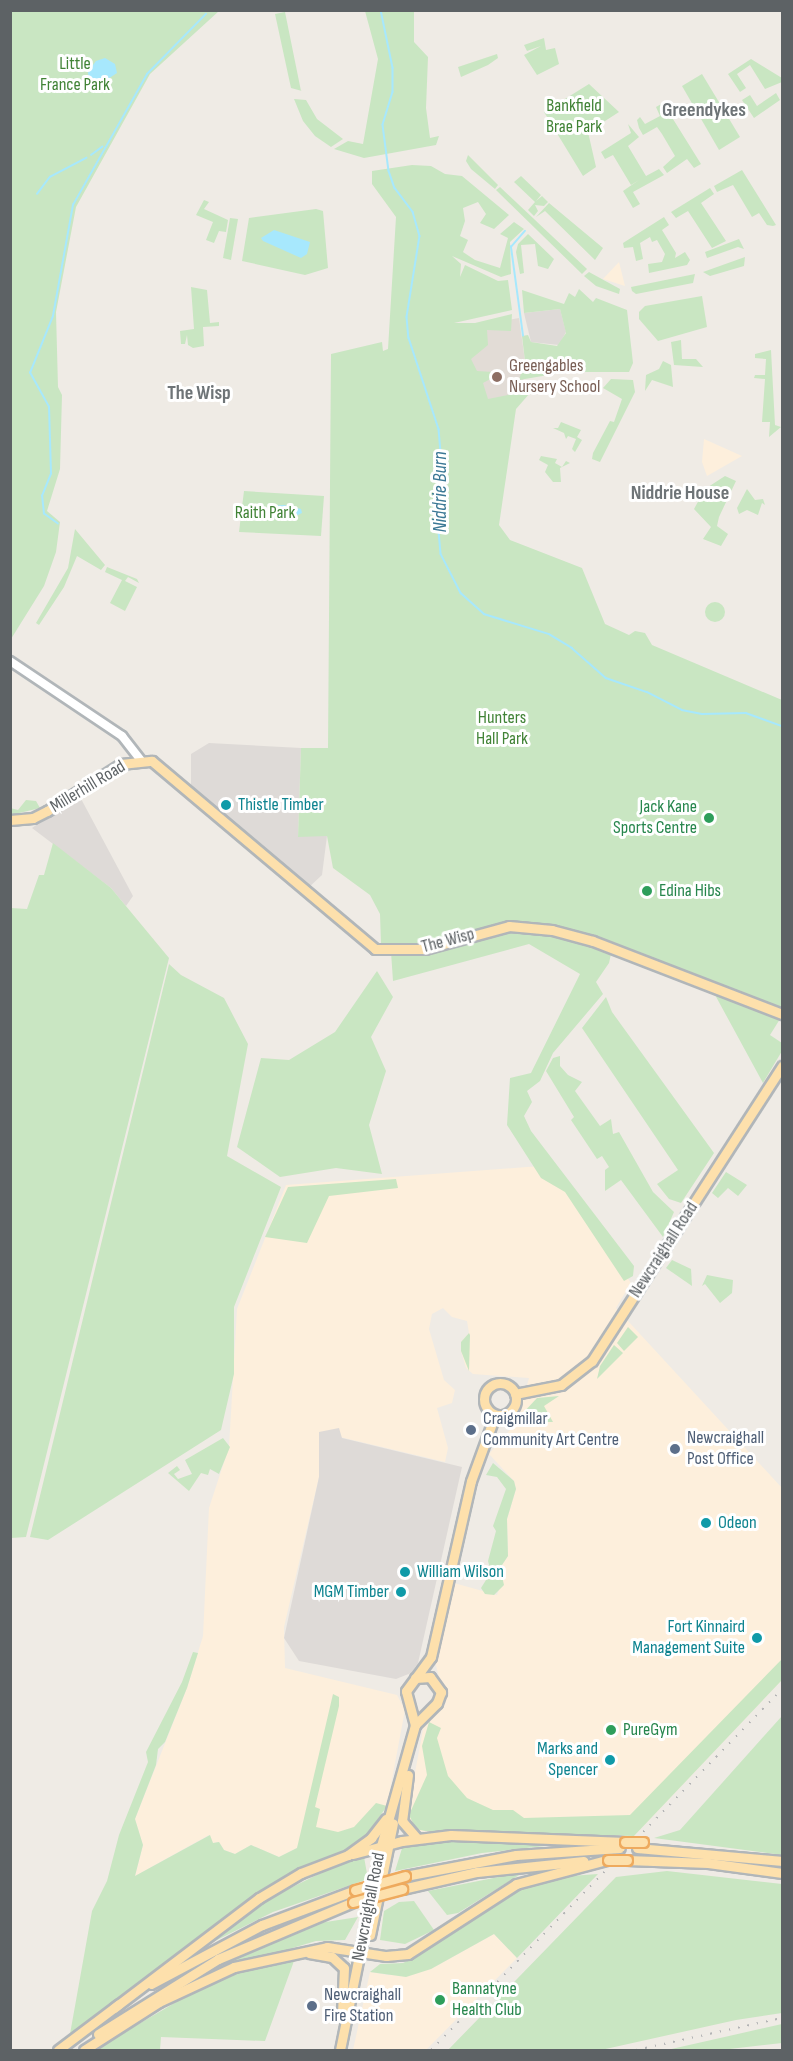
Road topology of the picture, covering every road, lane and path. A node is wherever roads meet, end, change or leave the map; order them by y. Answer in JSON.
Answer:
{"nodes":[{"id":1,"x":10,"y":661,"type":"edge"},
{"id":2,"x":141,"y":760,"type":"junction"},
{"id":3,"x":163,"y":771,"type":"joint"},
{"id":4,"x":10,"y":820,"type":"edge"},
{"id":5,"x":783,"y":1014,"type":"edge"},
{"id":6,"x":783,"y":1066,"type":"edge"},
{"id":7,"x":515,"y":1394,"type":"junction"},
{"id":8,"x":495,"y":1415,"type":"junction"},
{"id":9,"x":431,"y":1657,"type":"junction"},
{"id":10,"x":415,"y":1678,"type":"junction"},
{"id":11,"x":435,"y":1680,"type":"junction"},
{"id":12,"x":411,"y":1704,"type":"junction"},
{"id":13,"x":427,"y":1709,"type":"junction"},
{"id":14,"x":415,"y":1725,"type":"junction"},
{"id":15,"x":409,"y":1752,"type":"junction"},
{"id":16,"x":398,"y":1796,"type":"junction"},
{"id":17,"x":417,"y":1838,"type":"junction"},
{"id":18,"x":386,"y":1845,"type":"junction"},
{"id":19,"x":622,"y":1845,"type":"junction"},
{"id":20,"x":348,"y":1854,"type":"junction"},
{"id":21,"x":607,"y":1860,"type":"junction"},
{"id":22,"x":783,"y":1862,"type":"edge"},
{"id":23,"x":783,"y":1873,"type":"edge"},
{"id":24,"x":364,"y":1950,"type":"junction"},
{"id":25,"x":298,"y":1952,"type":"junction"},
{"id":26,"x":114,"y":2008,"type":"junction"},
{"id":27,"x":342,"y":2039,"type":"junction"},
{"id":28,"x":58,"y":2050,"type":"edge"},
{"id":29,"x":76,"y":2050,"type":"edge"},
{"id":30,"x":84,"y":2050,"type":"edge"},
{"id":31,"x":340,"y":2050,"type":"edge"}],
"edges":[{"from":1,"to":2,"type":"street"},
{"from":2,"to":3,"type":"main road","name":"Millerhill Road"},
{"from":2,"to":4,"type":"main road","name":"Millerhill Road"},
{"from":3,"to":5,"type":"main road","name":"The Wisp"},
{"from":6,"to":7,"type":"main road","name":"Newcraighall Road"},
{"from":7,"to":8,"type":"main road"},
{"from":7,"to":8,"type":"main road"},
{"from":8,"to":9,"type":"main road","name":"Newcraighall Road"},
{"from":9,"to":10,"type":"main road","name":"Newcraighall Road"},
{"from":9,"to":11,"type":"main road","name":"Newcraighall Road"},
{"from":10,"to":11,"type":"main road"},
{"from":10,"to":12,"type":"main road","name":"Newcraighall Road"},
{"from":11,"to":13,"type":"main road","name":"Newcraighall Road"},
{"from":12,"to":13,"type":"main road"},
{"from":12,"to":14,"type":"main road","name":"Newcraighall Road"},
{"from":13,"to":14,"type":"main road","name":"Newcraighall Road"},
{"from":14,"to":15,"type":"main road","name":"Newcraighall Road"},
{"from":15,"to":16,"type":"main road","name":"Newcraighall Road"},
{"from":15,"to":17,"type":"main road"},
{"from":16,"to":18,"type":"main road","name":"Newcraighall Road"},
{"from":16,"to":20,"type":"main road"},
{"from":17,"to":18,"type":"main road"},
{"from":17,"to":19,"type":"main road"},
{"from":18,"to":20,"type":"main road"},
{"from":18,"to":24,"type":"main road","name":"Newcraighall Road"},
{"from":19,"to":22,"type":"main road"},
{"from":19,"to":26,"type":"main road","bridge":true},
{"from":20,"to":26,"type":"main road"},
{"from":21,"to":23,"type":"main road","bridge":true},
{"from":21,"to":24,"type":"main road"},
{"from":21,"to":29,"type":"main road","bridge":true},
{"from":24,"to":25,"type":"main road"},
{"from":24,"to":27,"type":"main road","name":"Newcraighall Road"},
{"from":25,"to":27,"type":"main road"},
{"from":25,"to":30,"type":"main road"},
{"from":26,"to":28,"type":"main road"},
{"from":27,"to":31,"type":"main road","name":"Newcraighall Road"}]}
